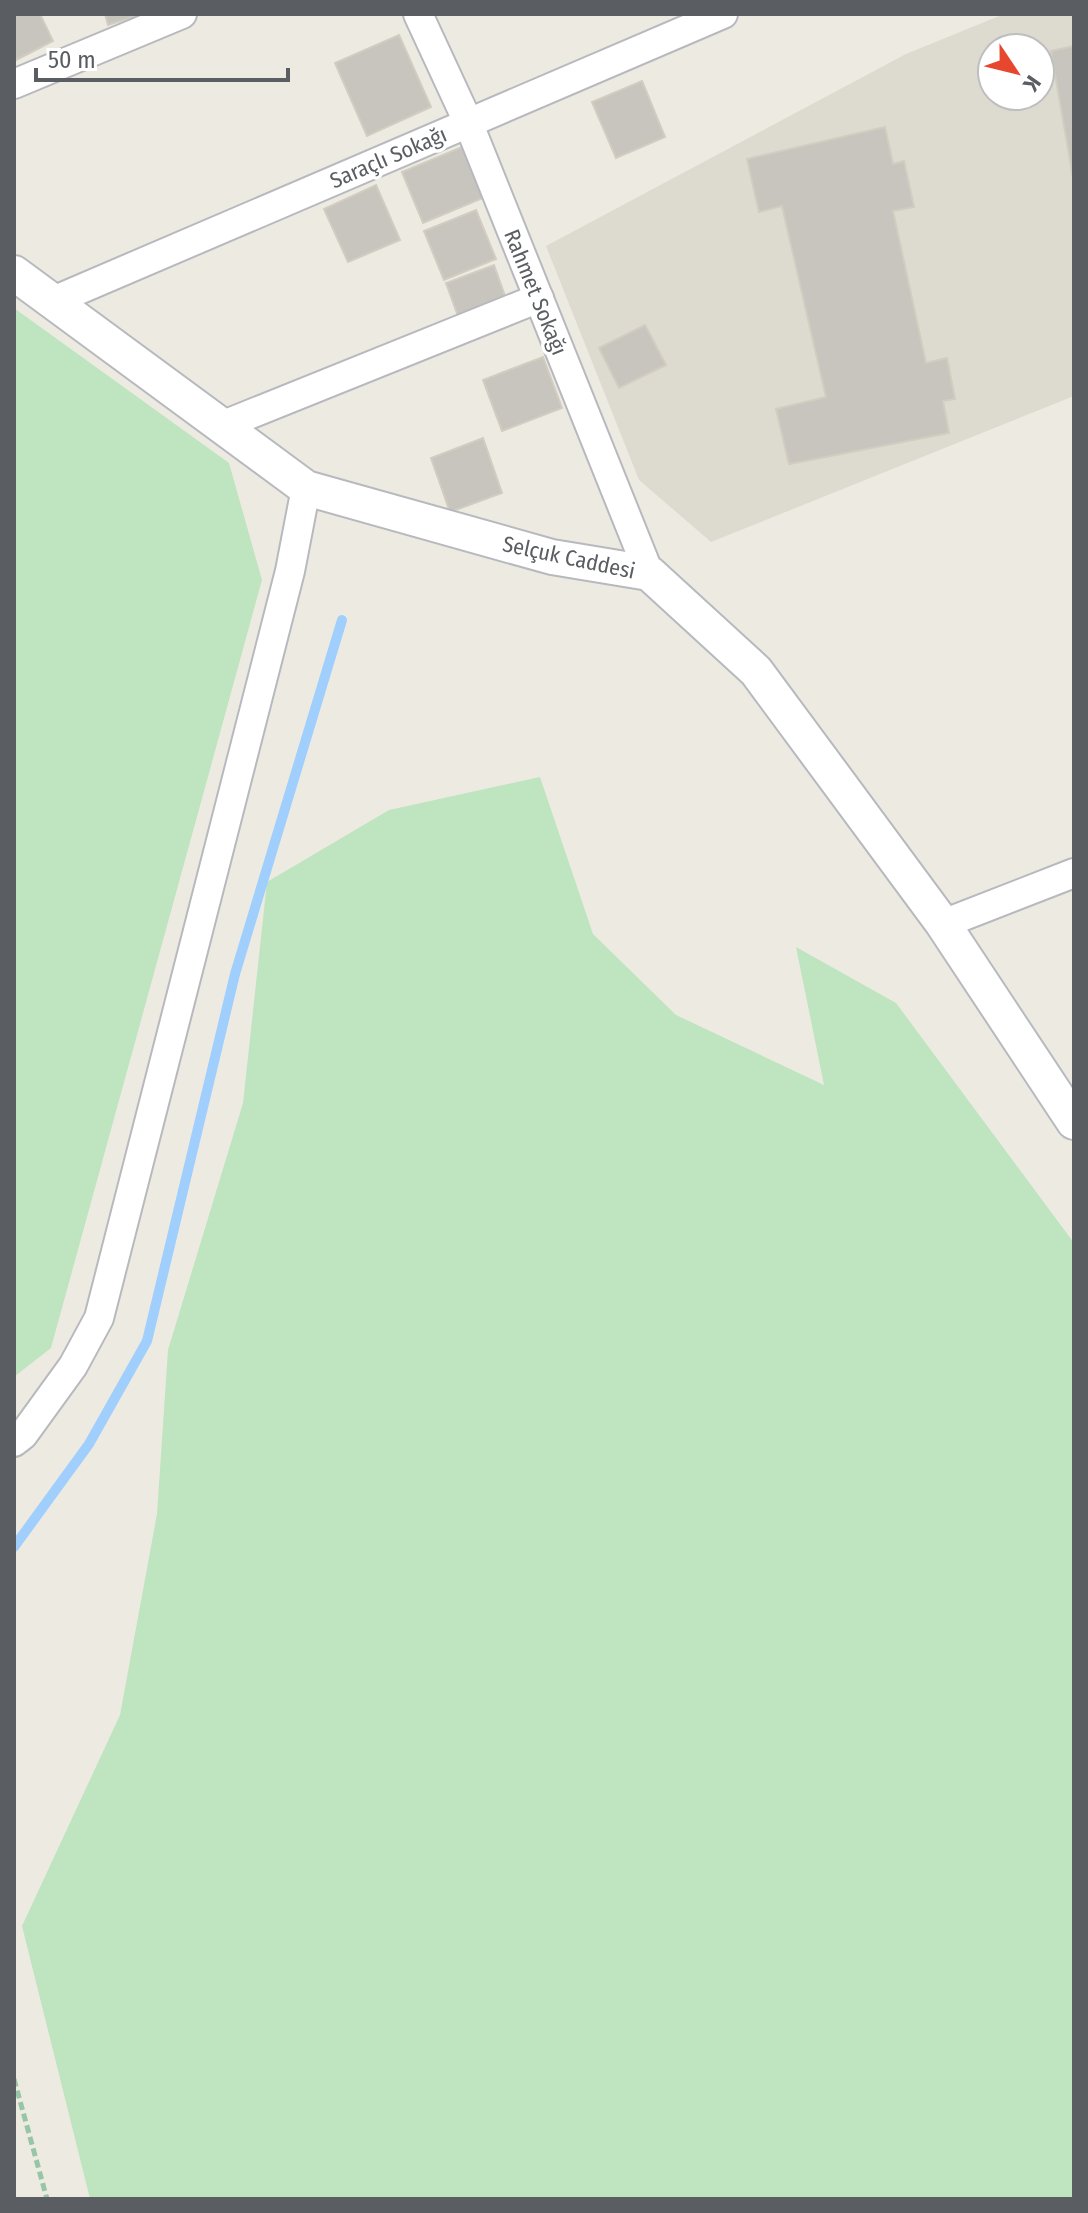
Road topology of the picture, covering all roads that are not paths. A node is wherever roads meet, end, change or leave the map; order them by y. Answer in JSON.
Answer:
{"nodes":[{"id":1,"x":182,"y":14,"type":"edge"},
{"id":2,"x":418,"y":14,"type":"edge"},
{"id":3,"x":723,"y":14,"type":"edge"},
{"id":4,"x":14,"y":84,"type":"edge"},
{"id":5,"x":468,"y":122,"type":"junction"},
{"id":6,"x":14,"y":273,"type":"edge"},
{"id":7,"x":539,"y":298,"type":"junction"},
{"id":8,"x":53,"y":301,"type":"junction"},
{"id":9,"x":221,"y":426,"type":"junction"},
{"id":10,"x":306,"y":488,"type":"junction"},
{"id":11,"x":649,"y":573,"type":"junction"},
{"id":12,"x":1074,"y":873,"type":"edge"},
{"id":13,"x":943,"y":924,"type":"junction"},
{"id":14,"x":1074,"y":1122,"type":"edge"},
{"id":15,"x":14,"y":1442,"type":"edge"}],
"edges":[{"from":1,"to":4,"type":"street"},
{"from":2,"to":5,"type":"street","name":"Rahmet Sokağı"},
{"from":3,"to":5,"type":"street","name":"Saraçlı Sokağı"},
{"from":5,"to":7,"type":"street","name":"Rahmet Sokağı"},
{"from":5,"to":8,"type":"street","name":"Saraçlı Sokağı"},
{"from":6,"to":8,"type":"street","name":"Selçuk Caddesi"},
{"from":7,"to":9,"type":"street"},
{"from":7,"to":11,"type":"street","name":"Rahmet Sokağı"},
{"from":8,"to":9,"type":"street","name":"Selçuk Caddesi"},
{"from":9,"to":10,"type":"street","name":"Selçuk Caddesi"},
{"from":10,"to":11,"type":"street","name":"Selçuk Caddesi"},
{"from":10,"to":15,"type":"street"},
{"from":11,"to":13,"type":"street","name":"Selçuk Caddesi"},
{"from":12,"to":13,"type":"street"},
{"from":13,"to":14,"type":"street","name":"Selçuk Caddesi"}]}
